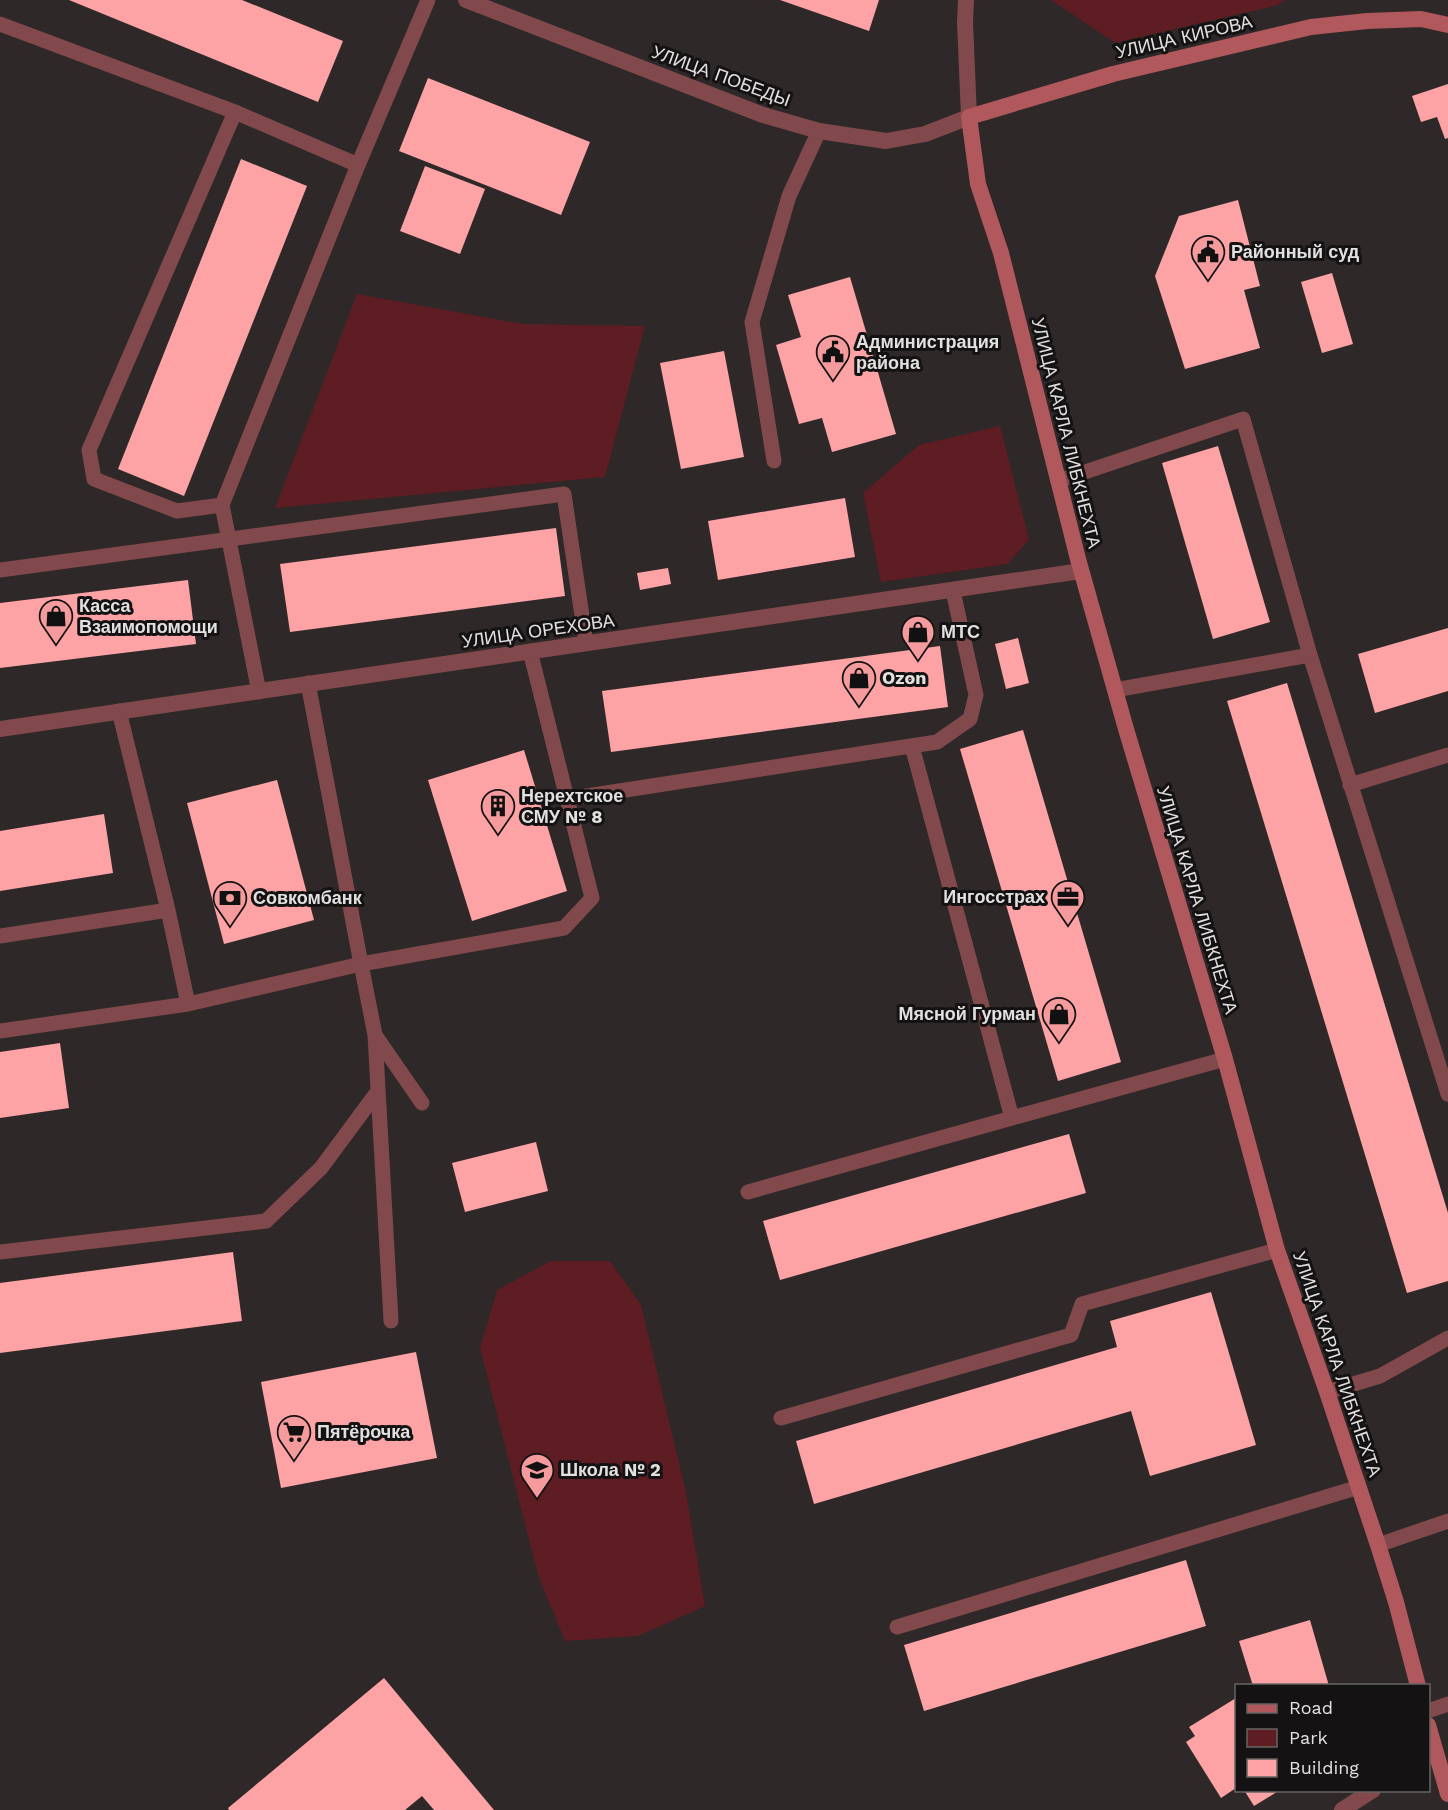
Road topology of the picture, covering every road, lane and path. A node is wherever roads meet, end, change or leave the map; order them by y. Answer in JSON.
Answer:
{"nodes":[{"id":1,"x":428,"y":0,"type":"edge"},
{"id":2,"x":466,"y":0,"type":"edge"},
{"id":3,"x":966,"y":0,"type":"edge"},
{"id":4,"x":0,"y":24,"type":"edge"},
{"id":5,"x":1448,"y":24,"type":"edge"},
{"id":6,"x":235,"y":112,"type":"junction"},
{"id":7,"x":969,"y":117,"type":"junction"},
{"id":8,"x":819,"y":131,"type":"junction"},
{"id":9,"x":358,"y":165,"type":"junction"},
{"id":10,"x":774,"y":461,"type":"dead end"},
{"id":11,"x":1058,"y":481,"type":"junction"},
{"id":12,"x":222,"y":505,"type":"junction"},
{"id":13,"x":229,"y":539,"type":"junction"},
{"id":14,"x":0,"y":570,"type":"edge"},
{"id":15,"x":1081,"y":571,"type":"junction"},
{"id":16,"x":953,"y":591,"type":"junction"},
{"id":17,"x":586,"y":644,"type":"junction"},
{"id":18,"x":530,"y":651,"type":"junction"},
{"id":19,"x":1310,"y":655,"type":"junction"},
{"id":20,"x":308,"y":683,"type":"junction"},
{"id":21,"x":1114,"y":690,"type":"junction"},
{"id":22,"x":259,"y":692,"type":"junction"},
{"id":23,"x":119,"y":711,"type":"junction"},
{"id":24,"x":0,"y":729,"type":"edge"},
{"id":25,"x":912,"y":746,"type":"junction"},
{"id":26,"x":1448,"y":754,"type":"edge"},
{"id":27,"x":1350,"y":785,"type":"junction"},
{"id":28,"x":567,"y":799,"type":"junction"},
{"id":29,"x":168,"y":910,"type":"junction"},
{"id":30,"x":0,"y":936,"type":"edge"},
{"id":31,"x":361,"y":964,"type":"junction"},
{"id":32,"x":188,"y":1004,"type":"junction"},
{"id":33,"x":0,"y":1031,"type":"edge"},
{"id":34,"x":375,"y":1035,"type":"junction"},
{"id":35,"x":1225,"y":1059,"type":"junction"},
{"id":36,"x":378,"y":1091,"type":"junction"},
{"id":37,"x":1448,"y":1094,"type":"edge"},
{"id":38,"x":422,"y":1103,"type":"dead end"},
{"id":39,"x":1012,"y":1118,"type":"junction"},
{"id":40,"x":748,"y":1192,"type":"dead end"},
{"id":41,"x":1277,"y":1250,"type":"junction"},
{"id":42,"x":0,"y":1252,"type":"edge"},
{"id":43,"x":391,"y":1321,"type":"dead end"},
{"id":44,"x":1448,"y":1338,"type":"edge"},
{"id":45,"x":1327,"y":1392,"type":"junction"},
{"id":46,"x":781,"y":1418,"type":"dead end"},
{"id":47,"x":1359,"y":1487,"type":"junction"},
{"id":48,"x":1448,"y":1521,"type":"edge"},
{"id":49,"x":1378,"y":1545,"type":"junction"},
{"id":50,"x":897,"y":1627,"type":"dead end"},
{"id":51,"x":1417,"y":1684,"type":"edge"},
{"id":52,"x":1448,"y":1704,"type":"edge"},
{"id":53,"x":1430,"y":1710,"type":"edge"},
{"id":54,"x":1432,"y":1753,"type":"edge"},
{"id":55,"x":1371,"y":1792,"type":"edge"},
{"id":56,"x":1448,"y":1794,"type":"edge"},
{"id":57,"x":1342,"y":1810,"type":"edge"}],
"edges":[{"from":1,"to":9,"type":"lane"},
{"from":2,"to":8,"type":"street","name":"УЛИЦА ПОБЕДЫ"},
{"from":3,"to":7,"type":"street"},
{"from":4,"to":6,"type":"lane"},
{"from":5,"to":7,"type":"main road","name":"УЛИЦА КИРОВА"},
{"from":6,"to":9,"type":"lane"},
{"from":6,"to":12,"type":"lane"},
{"from":7,"to":8,"type":"street","name":"УЛИЦА ПОБЕДЫ"},
{"from":7,"to":11,"type":"main road","name":"УЛИЦА КАРЛА ЛИБКНЕХТА"},
{"from":8,"to":10,"type":"lane"},
{"from":9,"to":12,"type":"lane"},
{"from":11,"to":15,"type":"main road","name":"УЛИЦА КАРЛА ЛИБКНЕХТА"},
{"from":11,"to":19,"type":"lane"},
{"from":12,"to":13,"type":"lane"},
{"from":13,"to":14,"type":"lane"},
{"from":13,"to":17,"type":"lane"},
{"from":13,"to":22,"type":"lane"},
{"from":15,"to":16,"type":"street","name":"УЛИЦА ОРЕХОВА"},
{"from":15,"to":21,"type":"main road","name":"УЛИЦА КАРЛА ЛИБКНЕХТА"},
{"from":16,"to":17,"type":"street","name":"УЛИЦА ОРЕХОВА"},
{"from":16,"to":25,"type":"lane"},
{"from":17,"to":18,"type":"street","name":"УЛИЦА ОРЕХОВА"},
{"from":18,"to":20,"type":"street","name":"УЛИЦА ОРЕХОВА"},
{"from":18,"to":28,"type":"lane"},
{"from":19,"to":21,"type":"lane"},
{"from":19,"to":27,"type":"lane"},
{"from":20,"to":22,"type":"street","name":"УЛИЦА ОРЕХОВА"},
{"from":20,"to":31,"type":"lane"},
{"from":21,"to":35,"type":"main road","name":"УЛИЦА КАРЛА ЛИБКНЕХТА"},
{"from":22,"to":23,"type":"street","name":"УЛИЦА ОРЕХОВА"},
{"from":23,"to":24,"type":"street","name":"УЛИЦА ОРЕХОВА"},
{"from":23,"to":29,"type":"lane"},
{"from":25,"to":28,"type":"lane"},
{"from":25,"to":39,"type":"lane"},
{"from":26,"to":27,"type":"lane"},
{"from":27,"to":37,"type":"lane"},
{"from":28,"to":31,"type":"lane"},
{"from":29,"to":30,"type":"lane"},
{"from":29,"to":32,"type":"lane"},
{"from":31,"to":32,"type":"lane"},
{"from":31,"to":34,"type":"lane"},
{"from":32,"to":33,"type":"lane"},
{"from":34,"to":36,"type":"lane"},
{"from":34,"to":38,"type":"lane"},
{"from":35,"to":39,"type":"lane"},
{"from":35,"to":41,"type":"main road","name":"УЛИЦА КАРЛА ЛИБКНЕХТА"},
{"from":36,"to":42,"type":"lane"},
{"from":36,"to":43,"type":"lane"},
{"from":39,"to":40,"type":"lane"},
{"from":41,"to":45,"type":"main road","name":"УЛИЦА КАРЛА ЛИБКНЕХТА"},
{"from":41,"to":46,"type":"lane"},
{"from":44,"to":45,"type":"lane"},
{"from":45,"to":47,"type":"main road","name":"УЛИЦА КАРЛА ЛИБКНЕХТА"},
{"from":47,"to":49,"type":"main road","name":"УЛИЦА КАРЛА ЛИБКНЕХТА"},
{"from":47,"to":50,"type":"lane"},
{"from":48,"to":49,"type":"lane"},
{"from":49,"to":51,"type":"main road","name":"УЛИЦА КАРЛА ЛИБКНЕХТА"},
{"from":52,"to":53,"type":"lane"},
{"from":54,"to":56,"type":"main road"},
{"from":55,"to":57,"type":"street"}]}
